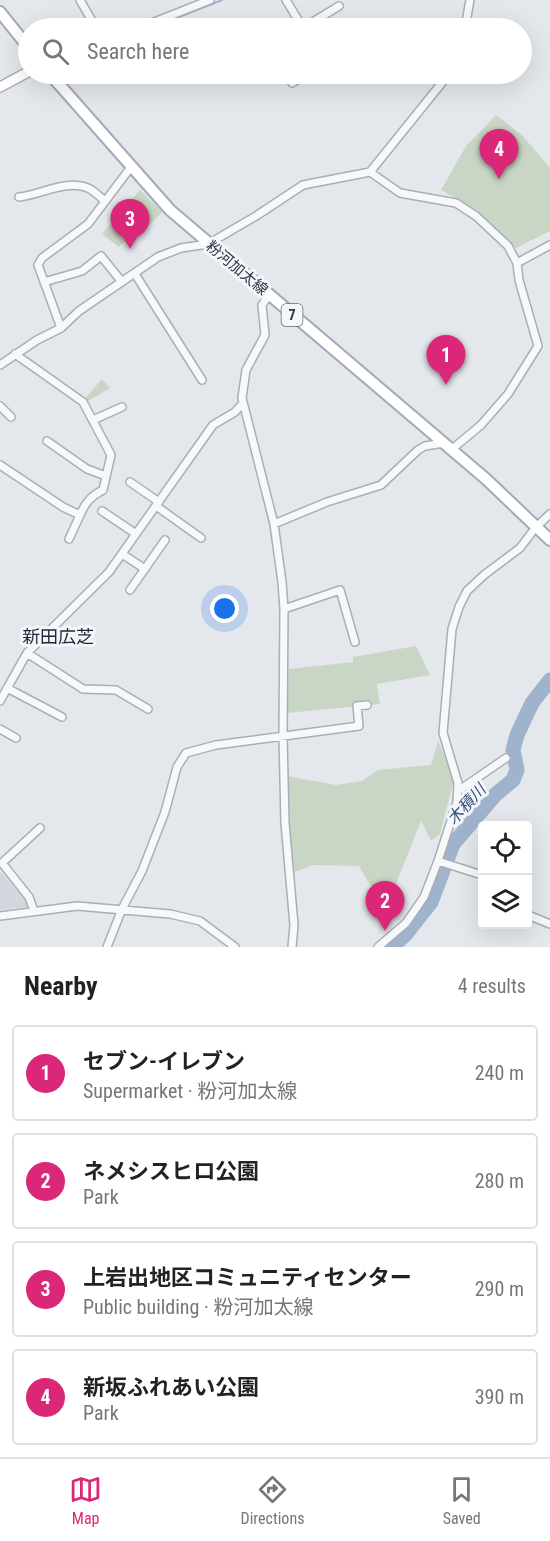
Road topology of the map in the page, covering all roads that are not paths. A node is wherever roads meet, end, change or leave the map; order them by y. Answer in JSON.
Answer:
{"nodes":[{"id":1,"x":80,"y":0,"type":"edge"},
{"id":2,"x":210,"y":0,"type":"edge"},
{"id":3,"x":286,"y":0,"type":"edge"},
{"id":4,"x":470,"y":0,"type":"edge"},
{"id":5,"x":196,"y":2,"type":"edge"},
{"id":6,"x":339,"y":6,"type":"dead end"},
{"id":7,"x":0,"y":12,"type":"edge"},
{"id":8,"x":90,"y":18,"type":"edge"},
{"id":9,"x":162,"y":18,"type":"edge"},
{"id":10,"x":297,"y":18,"type":"edge"},
{"id":11,"x":319,"y":18,"type":"edge"},
{"id":12,"x":467,"y":18,"type":"edge"},
{"id":13,"x":18,"y":34,"type":"edge"},
{"id":14,"x":18,"y":77,"type":"edge"},
{"id":15,"x":59,"y":84,"type":"edge"},
{"id":16,"x":441,"y":84,"type":"edge"},
{"id":17,"x":0,"y":87,"type":"edge"},
{"id":18,"x":130,"y":167,"type":"junction"},
{"id":19,"x":370,"y":172,"type":"junction"},
{"id":20,"x":19,"y":197,"type":"dead end"},
{"id":21,"x":105,"y":201,"type":"junction"},
{"id":22,"x":208,"y":244,"type":"junction"},
{"id":23,"x":548,"y":249,"type":"edge"},
{"id":24,"x":517,"y":263,"type":"junction"},
{"id":25,"x":135,"y":274,"type":"junction"},
{"id":26,"x":44,"y":282,"type":"junction"},
{"id":27,"x":122,"y":282,"type":"junction"},
{"id":28,"x":268,"y":295,"type":"junction"},
{"id":29,"x":61,"y":328,"type":"junction"},
{"id":30,"x":15,"y":354,"type":"junction"},
{"id":31,"x":0,"y":365,"type":"edge"},
{"id":32,"x":202,"y":380,"type":"dead end"},
{"id":33,"x":243,"y":403,"type":"junction"},
{"id":34,"x":0,"y":406,"type":"edge"},
{"id":35,"x":122,"y":407,"type":"dead end"},
{"id":36,"x":11,"y":417,"type":"dead end"},
{"id":37,"x":93,"y":420,"type":"junction"},
{"id":38,"x":47,"y":441,"type":"dead end"},
{"id":39,"x":448,"y":446,"type":"junction"},
{"id":40,"x":0,"y":465,"type":"edge"},
{"id":41,"x":106,"y":476,"type":"junction"},
{"id":42,"x":130,"y":482,"type":"dead end"},
{"id":43,"x":157,"y":504,"type":"junction"},
{"id":44,"x":102,"y":511,"type":"dead end"},
{"id":45,"x":550,"y":514,"type":"edge"},
{"id":46,"x":80,"y":515,"type":"junction"},
{"id":47,"x":274,"y":524,"type":"junction"},
{"id":48,"x":536,"y":527,"type":"junction"},
{"id":49,"x":136,"y":534,"type":"junction"},
{"id":50,"x":201,"y":538,"type":"dead end"},
{"id":51,"x":69,"y":539,"type":"dead end"},
{"id":52,"x":165,"y":540,"type":"dead end"},
{"id":53,"x":550,"y":540,"type":"edge"},
{"id":54,"x":122,"y":554,"type":"junction"},
{"id":55,"x":145,"y":569,"type":"junction"},
{"id":56,"x":130,"y":590,"type":"dead end"},
{"id":57,"x":284,"y":609,"type":"junction"},
{"id":58,"x":355,"y":642,"type":"dead end"},
{"id":59,"x":27,"y":653,"type":"junction"},
{"id":60,"x":7,"y":688,"type":"junction"},
{"id":61,"x":0,"y":701,"type":"edge"},
{"id":62,"x":367,"y":705,"type":"dead end"},
{"id":63,"x":148,"y":709,"type":"dead end"},
{"id":64,"x":62,"y":717,"type":"dead end"},
{"id":65,"x":0,"y":729,"type":"edge"},
{"id":66,"x":283,"y":735,"type":"junction"},
{"id":67,"x":16,"y":738,"type":"dead end"},
{"id":68,"x":506,"y":758,"type":"dead end"},
{"id":69,"x":458,"y":791,"type":"junction"},
{"id":70,"x":40,"y":828,"type":"dead end"},
{"id":71,"x":440,"y":862,"type":"junction"},
{"id":72,"x":478,"y":873,"type":"edge"},
{"id":73,"x":122,"y":909,"type":"junction"},
{"id":74,"x":34,"y":911,"type":"junction"},
{"id":75,"x":0,"y":916,"type":"edge"},
{"id":76,"x":532,"y":917,"type":"edge"},
{"id":77,"x":550,"y":924,"type":"edge"},
{"id":78,"x":107,"y":947,"type":"edge"},
{"id":79,"x":235,"y":947,"type":"edge"},
{"id":80,"x":292,"y":947,"type":"edge"},
{"id":81,"x":378,"y":947,"type":"edge"}],
"edges":[{"from":1,"to":8,"type":"street"},
{"from":2,"to":5,"type":"street"},
{"from":3,"to":10,"type":"street"},
{"from":4,"to":12,"type":"street"},
{"from":5,"to":9,"type":"street"},
{"from":6,"to":11,"type":"street"},
{"from":7,"to":13,"type":"main road"},
{"from":14,"to":17,"type":"main road"},
{"from":15,"to":18,"type":"main road","name":"粉河加太線","number":"7"},
{"from":16,"to":19,"type":"street"},
{"from":18,"to":21,"type":"street"},
{"from":18,"to":22,"type":"main road","name":"粉河加太線","number":"7"},
{"from":19,"to":22,"type":"street"},
{"from":19,"to":24,"type":"street"},
{"from":20,"to":21,"type":"street"},
{"from":21,"to":26,"type":"street"},
{"from":22,"to":25,"type":"street"},
{"from":22,"to":28,"type":"main road","name":"粉河加太線","number":"7"},
{"from":23,"to":24,"type":"street"},
{"from":24,"to":39,"type":"street"},
{"from":25,"to":27,"type":"street"},
{"from":25,"to":32,"type":"street"},
{"from":26,"to":27,"type":"street"},
{"from":26,"to":29,"type":"street"},
{"from":27,"to":29,"type":"street"},
{"from":28,"to":33,"type":"street"},
{"from":28,"to":39,"type":"main road","name":"粉河加太線","number":"7"},
{"from":29,"to":30,"type":"street"},
{"from":30,"to":31,"type":"street"},
{"from":30,"to":37,"type":"street"},
{"from":33,"to":43,"type":"street"},
{"from":33,"to":47,"type":"street"},
{"from":34,"to":36,"type":"street"},
{"from":35,"to":37,"type":"street"},
{"from":37,"to":41,"type":"street"},
{"from":38,"to":41,"type":"street"},
{"from":39,"to":47,"type":"street"},
{"from":39,"to":48,"type":"main road","name":"粉河加太線","number":"7"},
{"from":40,"to":46,"type":"street"},
{"from":41,"to":46,"type":"street"},
{"from":42,"to":43,"type":"street"},
{"from":43,"to":49,"type":"street"},
{"from":43,"to":50,"type":"street"},
{"from":44,"to":49,"type":"street"},
{"from":45,"to":48,"type":"street"},
{"from":46,"to":51,"type":"street"},
{"from":47,"to":57,"type":"street"},
{"from":48,"to":53,"type":"main road","name":"粉河加太線","number":"7"},
{"from":48,"to":69,"type":"street"},
{"from":49,"to":54,"type":"street"},
{"from":52,"to":55,"type":"street"},
{"from":54,"to":55,"type":"street"},
{"from":54,"to":59,"type":"street"},
{"from":55,"to":56,"type":"street"},
{"from":57,"to":58,"type":"street"},
{"from":57,"to":66,"type":"street"},
{"from":59,"to":60,"type":"street"},
{"from":59,"to":63,"type":"street"},
{"from":60,"to":61,"type":"street"},
{"from":60,"to":64,"type":"street"},
{"from":62,"to":66,"type":"street"},
{"from":65,"to":67,"type":"street"},
{"from":66,"to":73,"type":"street"},
{"from":66,"to":80,"type":"street"},
{"from":68,"to":69,"type":"street"},
{"from":69,"to":71,"type":"street"},
{"from":70,"to":74,"type":"street"},
{"from":71,"to":72,"type":"street"},
{"from":71,"to":81,"type":"street"},
{"from":73,"to":74,"type":"street"},
{"from":73,"to":78,"type":"street"},
{"from":73,"to":79,"type":"street"},
{"from":74,"to":75,"type":"street"},
{"from":76,"to":77,"type":"street"}]}
